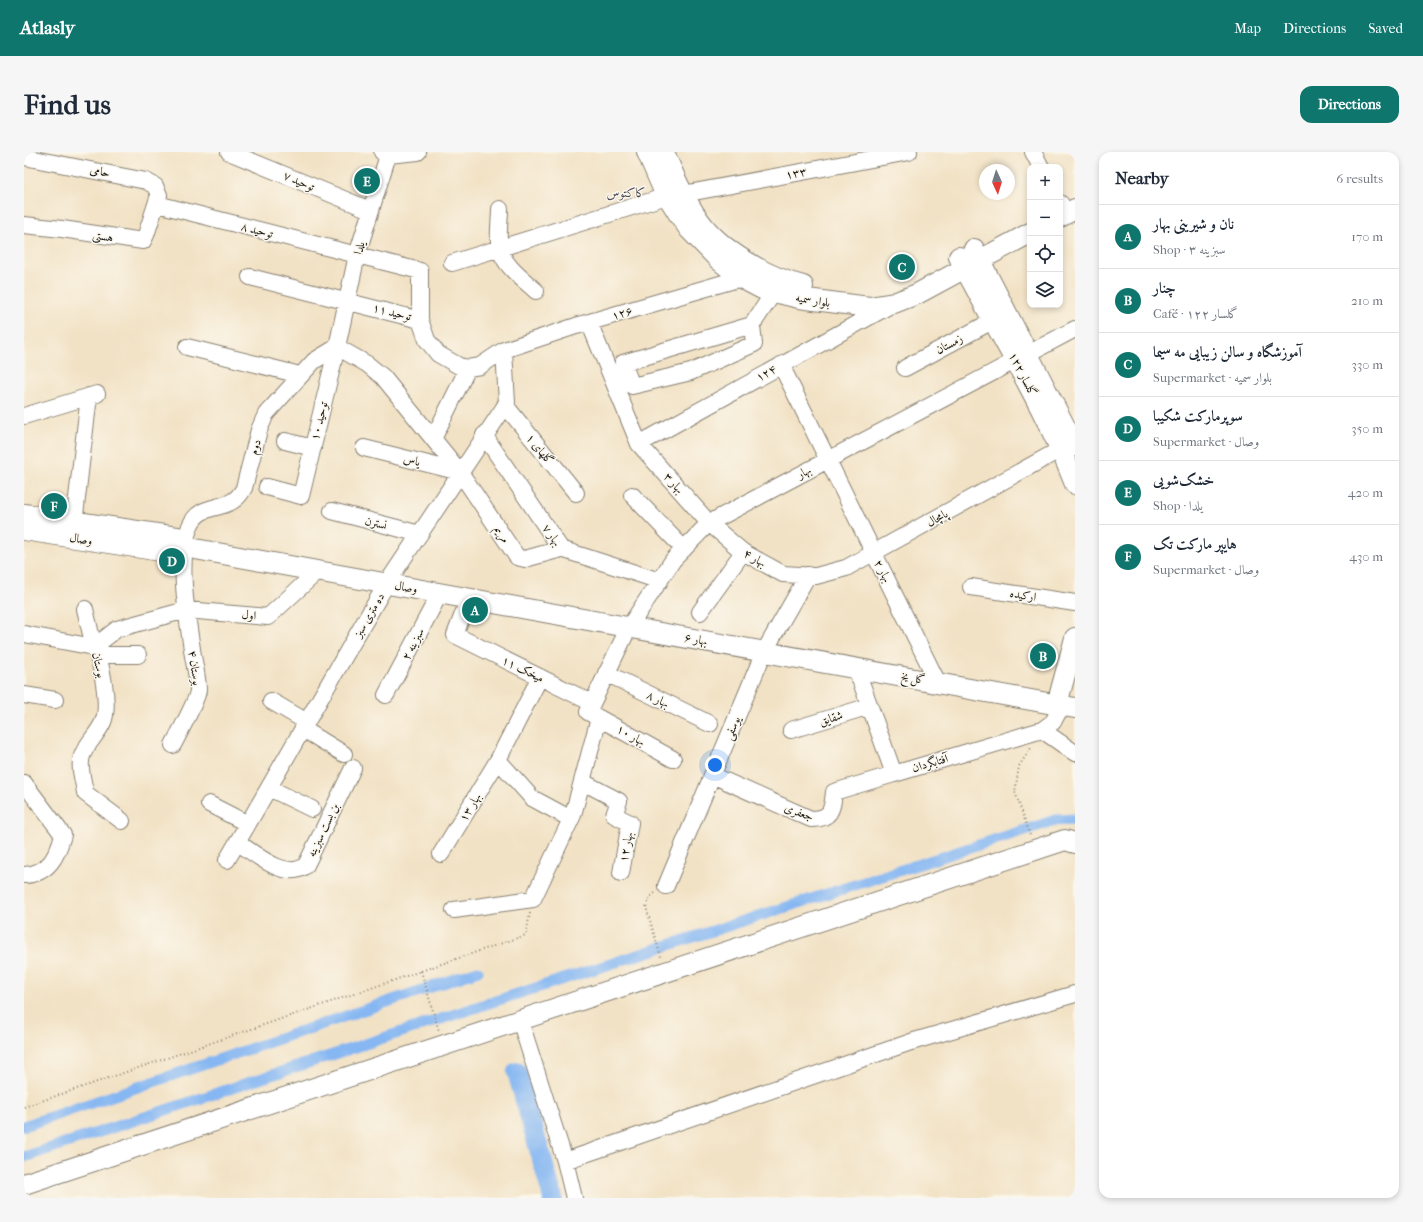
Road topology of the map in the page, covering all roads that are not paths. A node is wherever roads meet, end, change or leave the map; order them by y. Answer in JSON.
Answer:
{"nodes":[{"id":1,"x":229,"y":152,"type":"edge"},
{"id":2,"x":418,"y":152,"type":"edge"},
{"id":3,"x":647,"y":152,"type":"edge"},
{"id":4,"x":664,"y":152,"type":"edge"},
{"id":5,"x":909,"y":152,"type":"edge"},
{"id":6,"x":1033,"y":152,"type":"edge"},
{"id":7,"x":386,"y":153,"type":"edge"},
{"id":8,"x":24,"y":157,"type":"edge"},
{"id":9,"x":1039,"y":164,"type":"edge"},
{"id":10,"x":675,"y":195,"type":"junction"},
{"id":11,"x":157,"y":204,"type":"junction"},
{"id":12,"x":500,"y":209,"type":"dead end"},
{"id":13,"x":370,"y":210,"type":"junction"},
{"id":14,"x":1027,"y":222,"type":"edge"},
{"id":15,"x":24,"y":225,"type":"edge"},
{"id":16,"x":1027,"y":234,"type":"edge"},
{"id":17,"x":500,"y":249,"type":"junction"},
{"id":18,"x":357,"y":255,"type":"junction"},
{"id":19,"x":969,"y":258,"type":"junction"},
{"id":20,"x":452,"y":263,"type":"dead end"},
{"id":21,"x":250,"y":277,"type":"dead end"},
{"id":22,"x":741,"y":278,"type":"junction"},
{"id":23,"x":536,"y":291,"type":"dead end"},
{"id":24,"x":774,"y":292,"type":"junction"},
{"id":25,"x":347,"y":302,"type":"junction"},
{"id":26,"x":894,"y":303,"type":"junction"},
{"id":27,"x":420,"y":320,"type":"junction"},
{"id":28,"x":994,"y":320,"type":"junction"},
{"id":29,"x":589,"y":322,"type":"junction"},
{"id":30,"x":752,"y":325,"type":"junction"},
{"id":31,"x":1075,"y":329,"type":"edge"},
{"id":32,"x":187,"y":347,"type":"dead end"},
{"id":33,"x":337,"y":347,"type":"junction"},
{"id":34,"x":504,"y":350,"type":"junction"},
{"id":35,"x":1023,"y":357,"type":"junction"},
{"id":36,"x":781,"y":366,"type":"junction"},
{"id":37,"x":468,"y":368,"type":"junction"},
{"id":38,"x":905,"y":368,"type":"dead end"},
{"id":39,"x":300,"y":375,"type":"junction"},
{"id":40,"x":505,"y":405,"type":"junction"},
{"id":41,"x":24,"y":416,"type":"edge"},
{"id":42,"x":484,"y":435,"type":"junction"},
{"id":43,"x":433,"y":439,"type":"junction"},
{"id":44,"x":285,"y":441,"type":"dead end"},
{"id":45,"x":639,"y":444,"type":"junction"},
{"id":46,"x":1071,"y":445,"type":"edge"},
{"id":47,"x":313,"y":448,"type":"junction"},
{"id":48,"x":364,"y":448,"type":"dead end"},
{"id":49,"x":827,"y":459,"type":"junction"},
{"id":50,"x":460,"y":472,"type":"junction"},
{"id":51,"x":1075,"y":484,"type":"edge"},
{"id":52,"x":267,"y":486,"type":"dead end"},
{"id":53,"x":576,"y":493,"type":"dead end"},
{"id":54,"x":632,"y":495,"type":"dead end"},
{"id":55,"x":332,"y":511,"type":"dead end"},
{"id":56,"x":24,"y":514,"type":"edge"},
{"id":57,"x":709,"y":523,"type":"junction"},
{"id":58,"x":73,"y":529,"type":"junction"},
{"id":59,"x":24,"y":530,"type":"edge"},
{"id":60,"x":420,"y":534,"type":"junction"},
{"id":61,"x":184,"y":547,"type":"junction"},
{"id":62,"x":561,"y":549,"type":"junction"},
{"id":63,"x":684,"y":549,"type":"junction"},
{"id":64,"x":743,"y":552,"type":"junction"},
{"id":65,"x":874,"y":553,"type":"junction"},
{"id":66,"x":318,"y":571,"type":"junction"},
{"id":67,"x":808,"y":575,"type":"junction"},
{"id":68,"x":660,"y":581,"type":"junction"},
{"id":69,"x":387,"y":584,"type":"junction"},
{"id":70,"x":971,"y":587,"type":"dead end"},
{"id":71,"x":440,"y":593,"type":"junction"},
{"id":72,"x":469,"y":598,"type":"junction"},
{"id":73,"x":1075,"y":603,"type":"edge"},
{"id":74,"x":85,"y":609,"type":"dead end"},
{"id":75,"x":186,"y":610,"type":"junction"},
{"id":76,"x":700,"y":612,"type":"dead end"},
{"id":77,"x":629,"y":627,"type":"junction"},
{"id":78,"x":24,"y":634,"type":"edge"},
{"id":79,"x":1075,"y":638,"type":"edge"},
{"id":80,"x":96,"y":651,"type":"junction"},
{"id":81,"x":764,"y":652,"type":"junction"},
{"id":82,"x":138,"y":655,"type":"dead end"},
{"id":83,"x":856,"y":668,"type":"junction"},
{"id":84,"x":606,"y":674,"type":"junction"},
{"id":85,"x":540,"y":677,"type":"junction"},
{"id":86,"x":938,"y":683,"type":"junction"},
{"id":87,"x":1075,"y":684,"type":"edge"},
{"id":88,"x":24,"y":695,"type":"edge"},
{"id":89,"x":386,"y":695,"type":"dead end"},
{"id":90,"x":55,"y":700,"type":"dead end"},
{"id":91,"x":271,"y":701,"type":"dead end"},
{"id":92,"x":870,"y":706,"type":"junction"},
{"id":93,"x":1068,"y":706,"type":"edge"},
{"id":94,"x":593,"y":711,"type":"junction"},
{"id":95,"x":710,"y":724,"type":"dead end"},
{"id":96,"x":305,"y":725,"type":"junction"},
{"id":97,"x":791,"y":730,"type":"dead end"},
{"id":98,"x":1042,"y":730,"type":"junction"},
{"id":99,"x":172,"y":745,"type":"dead end"},
{"id":100,"x":1075,"y":753,"type":"edge"},
{"id":101,"x":344,"y":754,"type":"dead end"},
{"id":102,"x":673,"y":759,"type":"dead end"},
{"id":103,"x":498,"y":760,"type":"junction"},
{"id":104,"x":353,"y":768,"type":"dead end"},
{"id":105,"x":894,"y":774,"type":"junction"},
{"id":106,"x":712,"y":775,"type":"junction"},
{"id":107,"x":583,"y":782,"type":"junction"},
{"id":108,"x":24,"y":783,"type":"edge"},
{"id":109,"x":269,"y":788,"type":"junction"},
{"id":110,"x":209,"y":804,"type":"dead end"},
{"id":111,"x":312,"y":808,"type":"dead end"},
{"id":112,"x":571,"y":819,"type":"junction"},
{"id":113,"x":122,"y":821,"type":"dead end"},
{"id":114,"x":248,"y":824,"type":"junction"},
{"id":115,"x":237,"y":842,"type":"junction"},
{"id":116,"x":1075,"y":843,"type":"edge"},
{"id":117,"x":441,"y":854,"type":"dead end"},
{"id":118,"x":227,"y":860,"type":"dead end"},
{"id":119,"x":621,"y":873,"type":"dead end"},
{"id":120,"x":24,"y":875,"type":"edge"},
{"id":121,"x":666,"y":886,"type":"road end"},
{"id":122,"x":454,"y":910,"type":"dead end"},
{"id":123,"x":1075,"y":994,"type":"edge"},
{"id":124,"x":520,"y":1020,"type":"junction"},
{"id":125,"x":566,"y":1161,"type":"junction"},
{"id":126,"x":24,"y":1184,"type":"edge"},
{"id":127,"x":574,"y":1198,"type":"edge"}],
"edges":[{"from":1,"to":13,"type":"street","name":"توحید ۷"},
{"from":2,"to":7,"type":"street"},
{"from":3,"to":10,"type":"main road","name":"بلوار سمیه"},
{"from":4,"to":10,"type":"main road","name":"بلوار سمیه"},
{"from":5,"to":10,"type":"street","name":"۱۳۳"},
{"from":6,"to":9,"type":"street"},
{"from":7,"to":13,"type":"street","name":"یلدا"},
{"from":8,"to":11,"type":"street","name":"حامی"},
{"from":10,"to":17,"type":"street","name":"۱۳۳"},
{"from":10,"to":19,"type":"main road","name":"بلوار سمیه"},
{"from":10,"to":22,"type":"main road","name":"بلوار سمیه"},
{"from":11,"to":15,"type":"street","name":"هستی"},
{"from":11,"to":18,"type":"street","name":"توحید ۸"},
{"from":12,"to":17,"type":"street"},
{"from":13,"to":18,"type":"street","name":"یلدا"},
{"from":14,"to":19,"type":"main road","name":"بلوار سمیه"},
{"from":16,"to":19,"type":"main road","name":"بلوار سمیه"},
{"from":17,"to":20,"type":"street","name":"۱۳۳"},
{"from":17,"to":23,"type":"street"},
{"from":18,"to":25,"type":"street","name":"یلدا"},
{"from":18,"to":27,"type":"street","name":"توحید ۸"},
{"from":19,"to":26,"type":"main road","name":"بلوار سمیه"},
{"from":19,"to":28,"type":"main road","name":"گلسار ۱۲۲"},
{"from":19,"to":35,"type":"main road","name":"گلسار ۱۲۲"},
{"from":21,"to":25,"type":"street","name":"توحید ۱۱"},
{"from":22,"to":24,"type":"main road","name":"بلوار سمیه"},
{"from":22,"to":29,"type":"street","name":"۱۲۶"},
{"from":24,"to":26,"type":"main road","name":"بلوار سمیه"},
{"from":24,"to":30,"type":"street"},
{"from":25,"to":27,"type":"street","name":"توحید ۱۱"},
{"from":25,"to":33,"type":"street","name":"یلدا"},
{"from":26,"to":36,"type":"street","name":"۱۲۴"},
{"from":27,"to":37,"type":"street","name":"توحید ۱۱"},
{"from":28,"to":35,"type":"main road","name":"گلسار ۱۲۲"},
{"from":28,"to":38,"type":"street","name":"زمستان"},
{"from":29,"to":34,"type":"street","name":"۱۲۶"},
{"from":29,"to":45,"type":"street","name":"بهار ۳"},
{"from":30,"to":30,"type":"street"},
{"from":31,"to":35,"type":"street","name":"بهار"},
{"from":32,"to":39,"type":"street"},
{"from":33,"to":39,"type":"street","name":"دوم"},
{"from":33,"to":43,"type":"street","name":"مریم"},
{"from":33,"to":47,"type":"street","name":"توحید ۱۰"},
{"from":34,"to":37,"type":"street"},
{"from":34,"to":40,"type":"street"},
{"from":35,"to":46,"type":"main road","name":"گلسار ۱۲۲"},
{"from":35,"to":49,"type":"street","name":"بهار"},
{"from":36,"to":45,"type":"street","name":"۱۲۴"},
{"from":36,"to":49,"type":"street","name":"بهار ۲"},
{"from":37,"to":43,"type":"street"},
{"from":39,"to":61,"type":"street","name":"دوم"},
{"from":40,"to":42,"type":"street","name":"ده متری سبز"},
{"from":40,"to":53,"type":"street","name":"گلهای ۱"},
{"from":41,"to":58,"type":"street"},
{"from":42,"to":50,"type":"street","name":"ده متری سبز"},
{"from":42,"to":62,"type":"street","name":"بهار ۷"},
{"from":43,"to":50,"type":"street","name":"مریم"},
{"from":44,"to":47,"type":"street"},
{"from":45,"to":57,"type":"street","name":"بهار ۳"},
{"from":46,"to":51,"type":"main road","name":"گلسار ۱۲۲"},
{"from":46,"to":65,"type":"street","name":"پامچال"},
{"from":47,"to":52,"type":"street","name":"توحید ۱۰"},
{"from":48,"to":50,"type":"street","name":"یاس"},
{"from":49,"to":57,"type":"street","name":"بهار"},
{"from":49,"to":65,"type":"street","name":"بهار ۲"},
{"from":50,"to":60,"type":"street","name":"ده متری سبز"},
{"from":50,"to":62,"type":"street","name":"مریم"},
{"from":54,"to":63,"type":"street"},
{"from":55,"to":60,"type":"street","name":"نسترن"},
{"from":56,"to":58,"type":"main road","name":"وصال"},
{"from":57,"to":63,"type":"street","name":"بهار"},
{"from":57,"to":64,"type":"street","name":"بهار ۴"},
{"from":58,"to":59,"type":"main road","name":"وصال"},
{"from":58,"to":61,"type":"main road","name":"وصال"},
{"from":60,"to":69,"type":"street","name":"ده متری سبز"},
{"from":61,"to":66,"type":"main road","name":"وصال"},
{"from":61,"to":75,"type":"street"},
{"from":62,"to":68,"type":"street","name":"بهار ۷"},
{"from":63,"to":68,"type":"street","name":"بهار"},
{"from":64,"to":67,"type":"street","name":"بهار ۴"},
{"from":64,"to":76,"type":"street"},
{"from":65,"to":67,"type":"street","name":"پامچال"},
{"from":65,"to":86,"type":"street","name":"بهار ۲"},
{"from":66,"to":69,"type":"main road","name":"وصال"},
{"from":66,"to":75,"type":"street","name":"اول"},
{"from":67,"to":81,"type":"street","name":"یوسفی"},
{"from":68,"to":77,"type":"street","name":"بهار"},
{"from":69,"to":71,"type":"main road","name":"وصال"},
{"from":69,"to":96,"type":"street","name":"ده متری سبز"},
{"from":70,"to":73,"type":"street","name":"ارکیده"},
{"from":71,"to":72,"type":"main road","name":"وصال"},
{"from":71,"to":89,"type":"street","name":"سبزینه ۲"},
{"from":72,"to":77,"type":"main road","name":"وصال"},
{"from":72,"to":85,"type":"street","name":"میخک ۱۱"},
{"from":74,"to":80,"type":"street"},
{"from":75,"to":80,"type":"street","name":"بوستان"},
{"from":75,"to":99,"type":"street","name":"بوستان ۴"},
{"from":77,"to":81,"type":"main road","name":"بهار ۶"},
{"from":77,"to":84,"type":"street","name":"بهار"},
{"from":78,"to":80,"type":"street"},
{"from":79,"to":93,"type":"main road"},
{"from":80,"to":82,"type":"street"},
{"from":80,"to":113,"type":"street","name":"بوستان"},
{"from":81,"to":83,"type":"main road","name":"گل یخ"},
{"from":81,"to":106,"type":"street","name":"یوسفی"},
{"from":83,"to":86,"type":"main road","name":"گل یخ"},
{"from":83,"to":92,"type":"street"},
{"from":84,"to":94,"type":"street","name":"بهار"},
{"from":84,"to":95,"type":"street","name":"بهار ۸"},
{"from":85,"to":94,"type":"street","name":"میخک ۱۱"},
{"from":85,"to":103,"type":"street","name":"بهار ۱۳"},
{"from":86,"to":93,"type":"main road","name":"گل یخ"},
{"from":87,"to":93,"type":"main road"},
{"from":88,"to":90,"type":"street"},
{"from":91,"to":96,"type":"street"},
{"from":92,"to":97,"type":"street","name":"شقایق"},
{"from":92,"to":105,"type":"street"},
{"from":93,"to":98,"type":"street","name":"آفتابگردان"},
{"from":94,"to":102,"type":"street","name":"بهار ۱۰"},
{"from":94,"to":107,"type":"street","name":"بهار"},
{"from":96,"to":101,"type":"street"},
{"from":96,"to":109,"type":"street","name":"ده متری سبز"},
{"from":98,"to":100,"type":"street"},
{"from":98,"to":105,"type":"street","name":"آفتابگردان"},
{"from":103,"to":112,"type":"street"},
{"from":103,"to":117,"type":"street","name":"بهار ۱۳"},
{"from":104,"to":115,"type":"street","name":"بن بست سبزینه"},
{"from":105,"to":106,"type":"street","name":"جعفری"},
{"from":106,"to":121,"type":"street","name":"یوسفی"},
{"from":107,"to":112,"type":"street","name":"بهار"},
{"from":107,"to":119,"type":"street","name":"بهار ۱۲"},
{"from":108,"to":120,"type":"street"},
{"from":109,"to":111,"type":"street"},
{"from":109,"to":114,"type":"street","name":"ده متری سبز"},
{"from":110,"to":114,"type":"street"},
{"from":112,"to":122,"type":"street","name":"بهار"},
{"from":114,"to":115,"type":"street","name":"ده متری سبز"},
{"from":115,"to":118,"type":"street","name":"ده متری سبز"},
{"from":116,"to":124,"type":"main road"},
{"from":123,"to":125,"type":"street"},
{"from":124,"to":125,"type":"street"},
{"from":124,"to":126,"type":"main road"},
{"from":125,"to":127,"type":"street"}]}
